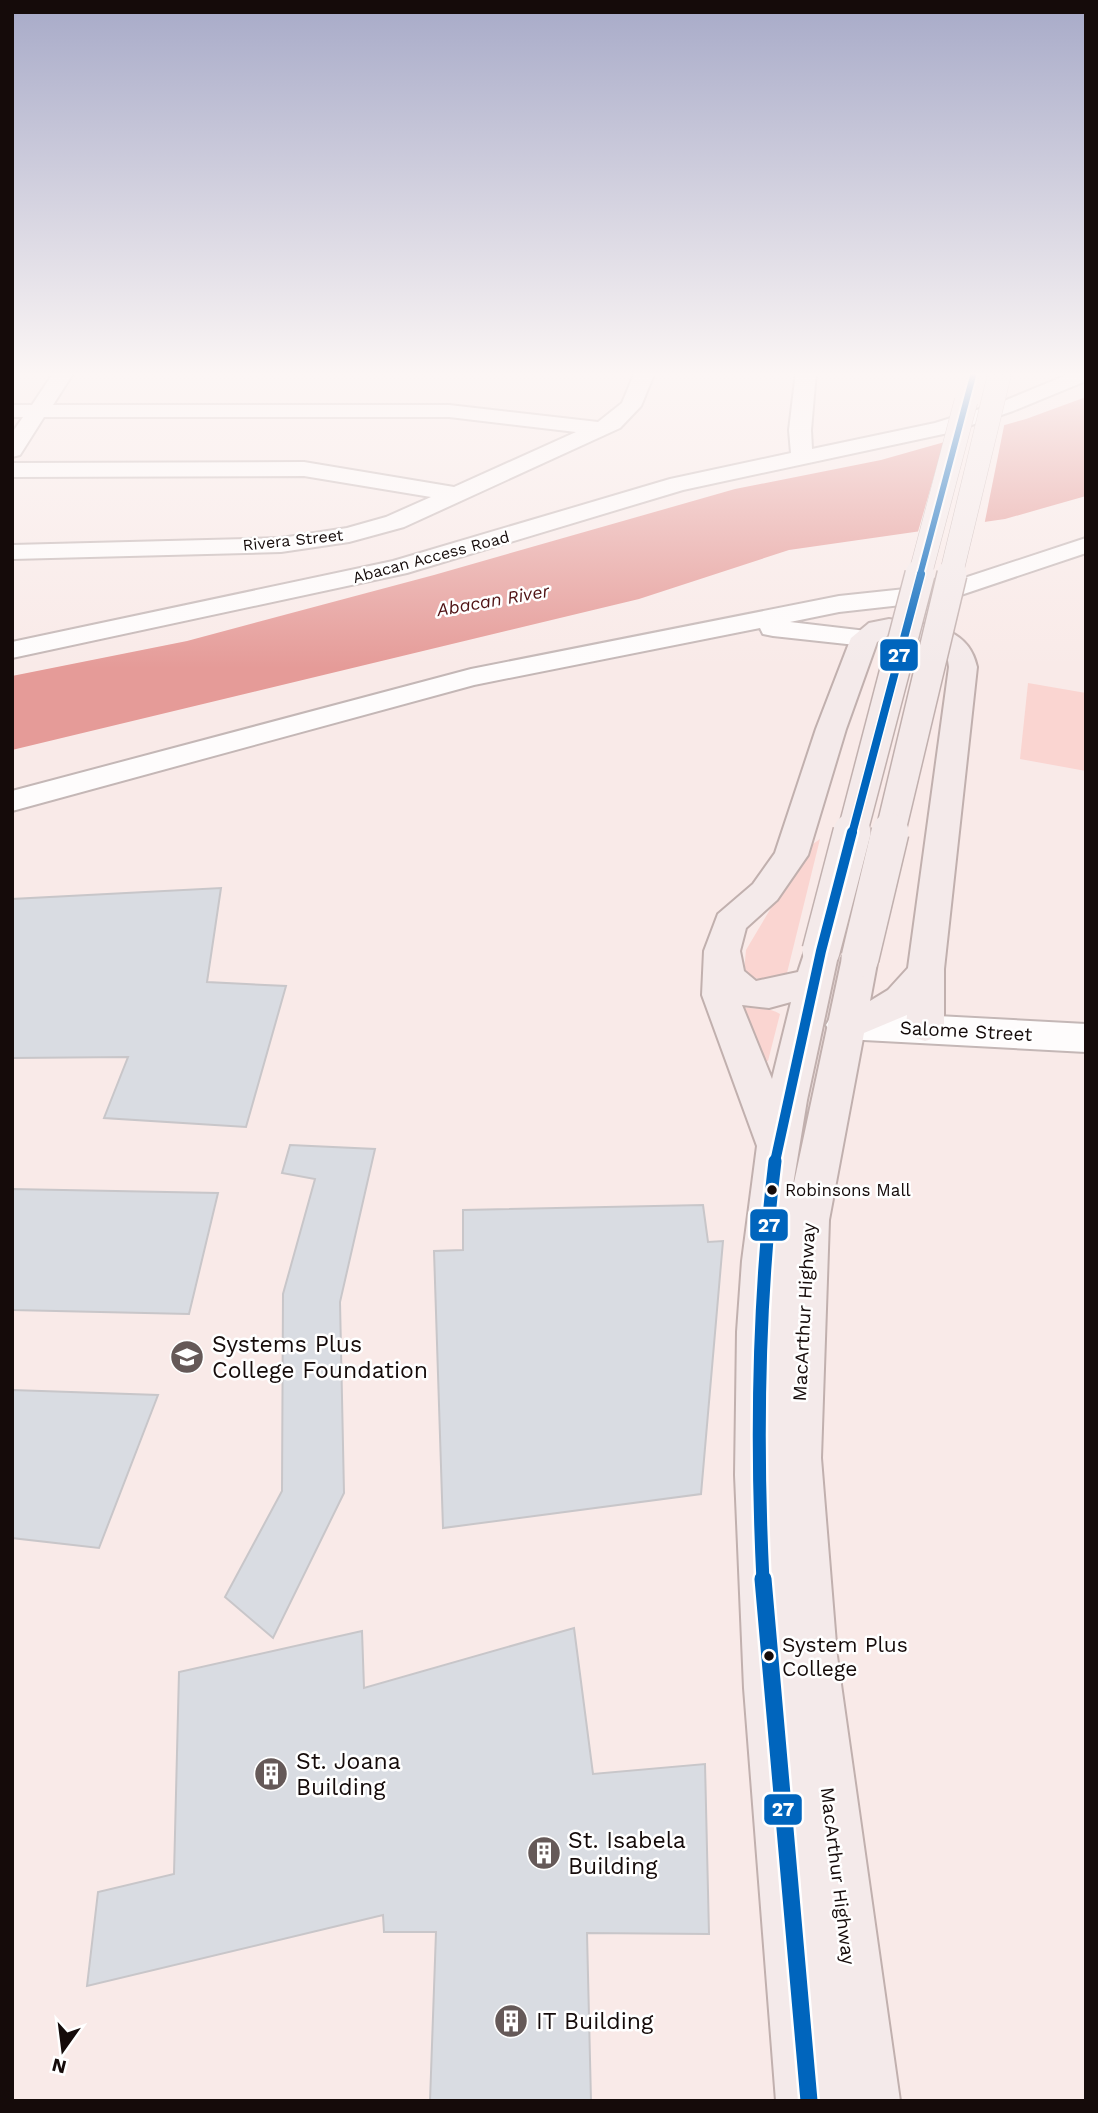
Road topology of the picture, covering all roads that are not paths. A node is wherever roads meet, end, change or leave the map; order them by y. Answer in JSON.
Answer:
{"nodes":[{"id":1,"x":314,"y":471,"type":"edge"},
{"id":2,"x":509,"y":471,"type":"edge"},
{"id":3,"x":742,"y":471,"type":"edge"},
{"id":4,"x":963,"y":471,"type":"edge"},
{"id":5,"x":963,"y":471,"type":"edge"},
{"id":6,"x":456,"y":494,"type":"junction"},
{"id":7,"x":1086,"y":545,"type":"edge"},
{"id":8,"x":12,"y":552,"type":"edge"},
{"id":9,"x":966,"y":586,"type":"junction"},
{"id":10,"x":740,"y":623,"type":"junction"},
{"id":11,"x":865,"y":638,"type":"junction"},
{"id":12,"x":947,"y":639,"type":"junction"},
{"id":13,"x":12,"y":650,"type":"edge"},
{"id":14,"x":12,"y":801,"type":"edge"},
{"id":15,"x":722,"y":951,"type":"junction"},
{"id":16,"x":832,"y":963,"type":"junction"},
{"id":17,"x":926,"y":969,"type":"junction"},
{"id":18,"x":845,"y":1026,"type":"junction"},
{"id":19,"x":925,"y":1027,"type":"junction"},
{"id":20,"x":1086,"y":1038,"type":"edge"},
{"id":21,"x":777,"y":1144,"type":"junction"},
{"id":22,"x":809,"y":2101,"type":"edge"},
{"id":23,"x":867,"y":2101,"type":"edge"}],
"edges":[{"from":1,"to":6,"type":"street"},
{"from":2,"to":6,"type":"street","name":"Rivera Street"},
{"from":3,"to":13,"type":"street","name":"Abacan Access Road"},
{"from":4,"to":16,"type":"highway","name":"MacArthur Highway","bridge":true},
{"from":5,"to":16,"type":"highway","name":"MacArthur Highway","bridge":true},
{"from":6,"to":8,"type":"street","name":"Rivera Street"},
{"from":7,"to":9,"type":"street"},
{"from":9,"to":10,"type":"street"},
{"from":9,"to":12,"type":"street"},
{"from":10,"to":11,"type":"street"},
{"from":10,"to":14,"type":"street"},
{"from":11,"to":12,"type":"highway"},
{"from":11,"to":15,"type":"highway"},
{"from":12,"to":17,"type":"highway"},
{"from":15,"to":16,"type":"highway"},
{"from":15,"to":21,"type":"highway"},
{"from":16,"to":18,"type":"highway","name":"MacArthur Highway"},
{"from":16,"to":21,"type":"highway","name":"MacArthur Highway"},
{"from":17,"to":18,"type":"highway"},
{"from":17,"to":19,"type":"highway"},
{"from":18,"to":19,"type":"street","name":"Salome Street"},
{"from":18,"to":23,"type":"highway","name":"MacArthur Highway"},
{"from":19,"to":20,"type":"street","name":"Salome Street"},
{"from":21,"to":22,"type":"highway","name":"MacArthur Highway"}]}
